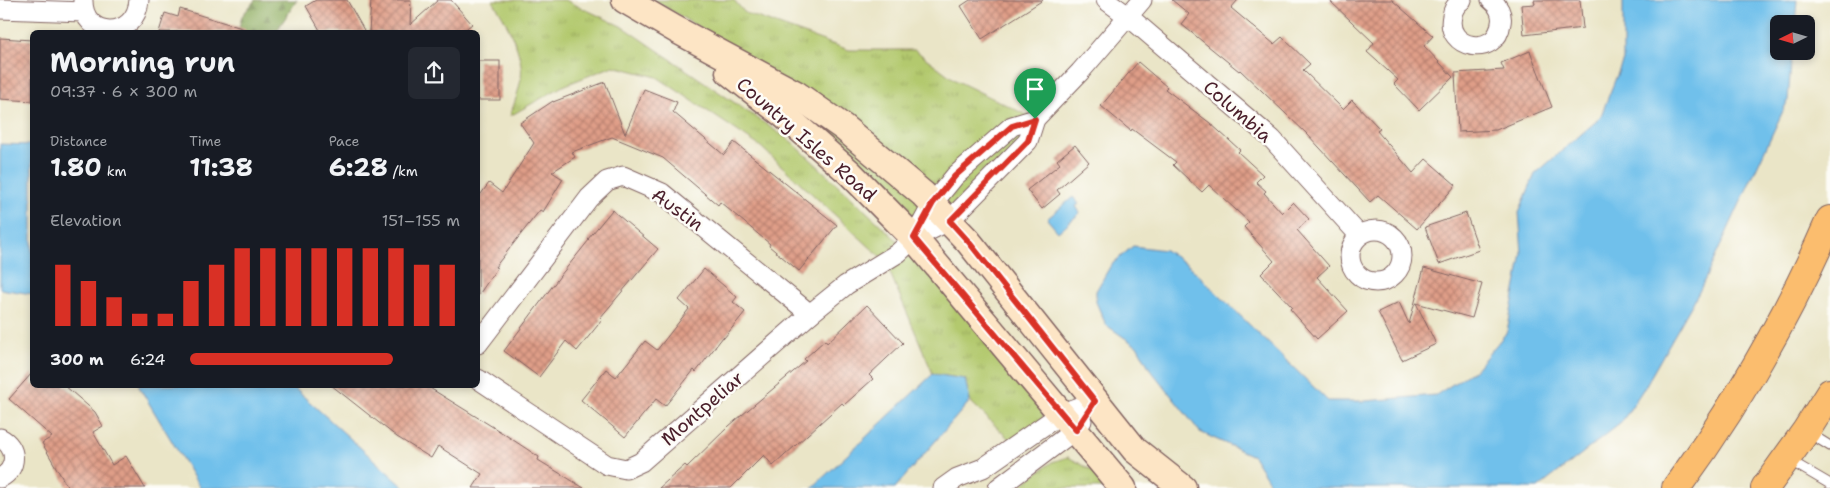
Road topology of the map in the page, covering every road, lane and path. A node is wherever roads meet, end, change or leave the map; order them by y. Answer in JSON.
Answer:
{"nodes":[{"id":1,"x":139,"y":0,"type":"edge"},
{"id":2,"x":625,"y":0,"type":"edge"},
{"id":3,"x":1106,"y":0,"type":"edge"},
{"id":4,"x":1142,"y":0,"type":"edge"},
{"id":5,"x":1490,"y":0,"type":"edge"},
{"id":6,"x":1459,"y":1,"type":"edge"},
{"id":7,"x":83,"y":6,"type":"edge"},
{"id":8,"x":0,"y":9,"type":"edge"},
{"id":9,"x":1129,"y":17,"type":"junction"},
{"id":10,"x":675,"y":30,"type":"junction"},
{"id":11,"x":1035,"y":119,"type":"junction"},
{"id":12,"x":941,"y":212,"type":"junction"},
{"id":13,"x":1830,"y":220,"type":"edge"},
{"id":14,"x":1358,"y":235,"type":"dead end"},
{"id":15,"x":914,"y":238,"type":"junction"},
{"id":16,"x":810,"y":314,"type":"junction"},
{"id":17,"x":480,"y":341,"type":"edge"},
{"id":18,"x":480,"y":380,"type":"edge"},
{"id":19,"x":1830,"y":393,"type":"edge"},
{"id":20,"x":1095,"y":401,"type":"junction"},
{"id":21,"x":1069,"y":422,"type":"junction"},
{"id":22,"x":1806,"y":431,"type":"junction"},
{"id":23,"x":0,"y":438,"type":"edge"},
{"id":24,"x":1830,"y":446,"type":"edge"},
{"id":25,"x":1787,"y":459,"type":"junction"},
{"id":26,"x":0,"y":478,"type":"edge"},
{"id":27,"x":0,"y":482,"type":"edge"},
{"id":28,"x":1830,"y":484,"type":"edge"},
{"id":29,"x":13,"y":488,"type":"edge"},
{"id":30,"x":943,"y":488,"type":"edge"},
{"id":31,"x":998,"y":488,"type":"edge"},
{"id":32,"x":1123,"y":488,"type":"edge"},
{"id":33,"x":1182,"y":488,"type":"edge"},
{"id":34,"x":1676,"y":488,"type":"edge"},
{"id":35,"x":1765,"y":488,"type":"edge"}],
"edges":[{"from":1,"to":7,"type":"street"},
{"from":2,"to":10,"type":"street","name":"Country Isles Road"},
{"from":3,"to":9,"type":"street","name":"Columbia"},
{"from":4,"to":9,"type":"street"},
{"from":5,"to":6,"type":"street"},
{"from":7,"to":8,"type":"street"},
{"from":9,"to":11,"type":"street"},
{"from":9,"to":14,"type":"street","name":"Columbia"},
{"from":10,"to":12,"type":"street","name":"Country Isles Road"},
{"from":10,"to":15,"type":"street","name":"Country Isles Road"},
{"from":11,"to":12,"type":"street"},
{"from":11,"to":12,"type":"street"},
{"from":12,"to":15,"type":"street","name":"Montpeliar"},
{"from":12,"to":20,"type":"street","name":"Country Isles Road"},
{"from":13,"to":34,"type":"main road"},
{"from":15,"to":16,"type":"street","name":"Montpeliar"},
{"from":15,"to":21,"type":"street","name":"Country Isles Road"},
{"from":16,"to":17,"type":"street","name":"Austin"},
{"from":16,"to":18,"type":"street","name":"Montpeliar"},
{"from":19,"to":22,"type":"main road"},
{"from":20,"to":21,"type":"street"},
{"from":20,"to":33,"type":"street","name":"Country Isles Road"},
{"from":21,"to":30,"type":"street"},
{"from":21,"to":31,"type":"street"},
{"from":21,"to":32,"type":"street","name":"Country Isles Road"},
{"from":22,"to":24,"type":"lane"},
{"from":22,"to":25,"type":"main road"},
{"from":23,"to":26,"type":"street"},
{"from":25,"to":28,"type":"lane"},
{"from":25,"to":35,"type":"main road"},
{"from":27,"to":29,"type":"street"}]}
